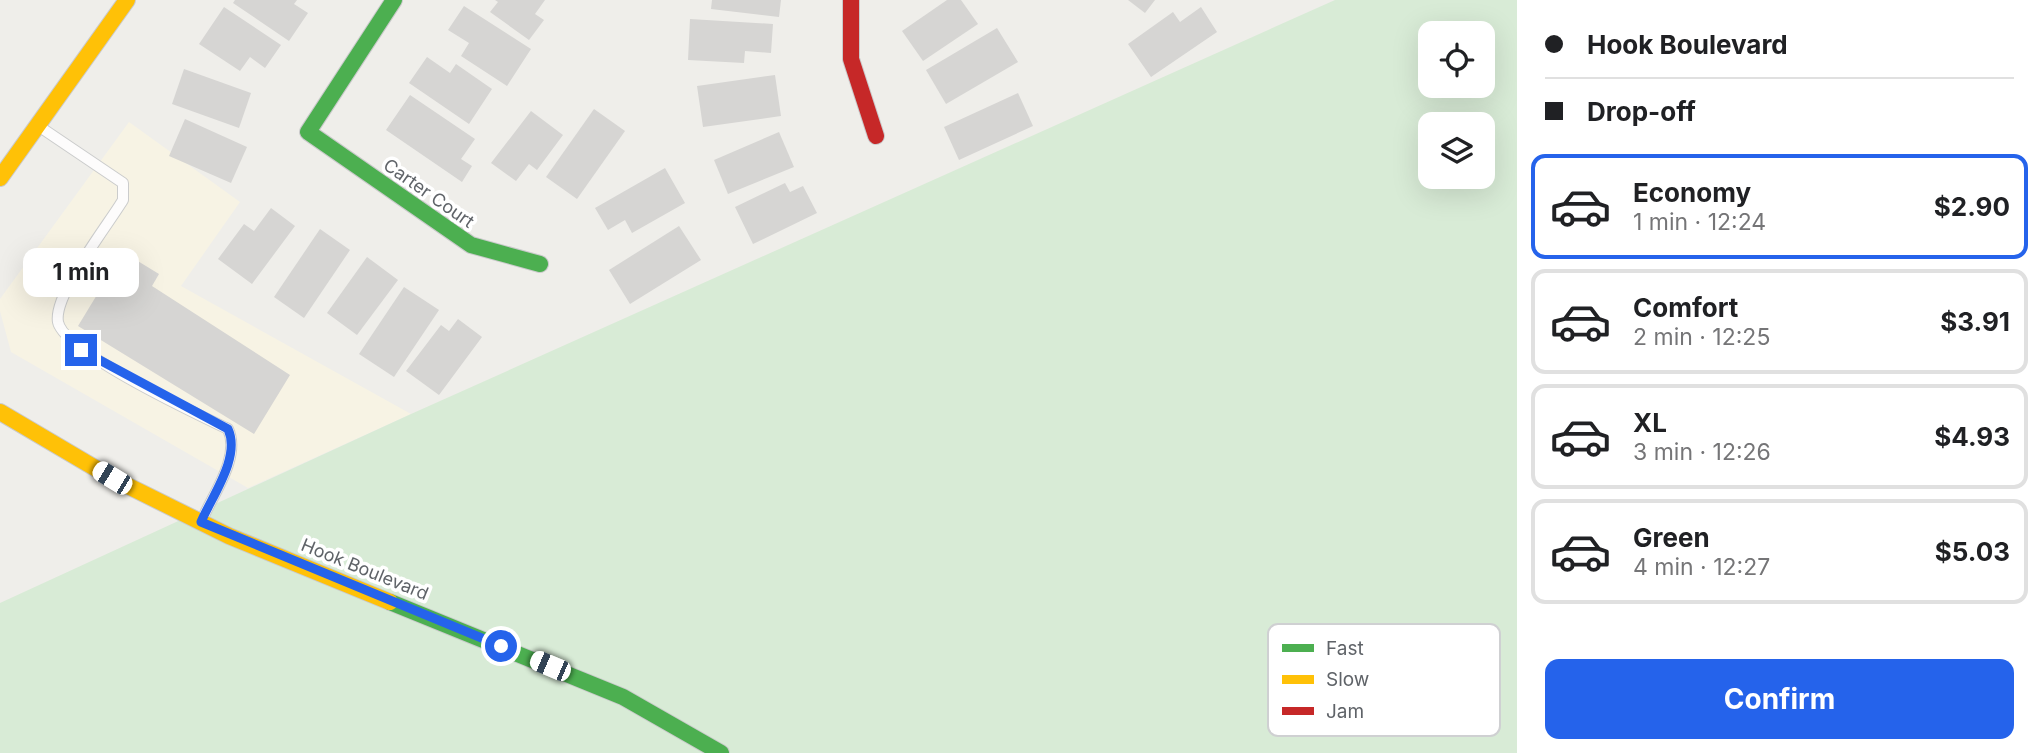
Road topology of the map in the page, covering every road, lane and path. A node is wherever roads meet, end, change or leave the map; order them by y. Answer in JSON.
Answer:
{"nodes":[{"id":1,"x":127,"y":0,"type":"edge"},
{"id":2,"x":394,"y":0,"type":"edge"},
{"id":3,"x":851,"y":0,"type":"edge"},
{"id":4,"x":37,"y":125,"type":"junction"},
{"id":5,"x":876,"y":135,"type":"dead end"},
{"id":6,"x":0,"y":178,"type":"edge"},
{"id":7,"x":540,"y":264,"type":"dead end"},
{"id":8,"x":0,"y":412,"type":"edge"},
{"id":9,"x":201,"y":522,"type":"junction"},
{"id":10,"x":721,"y":753,"type":"edge"}],
"edges":[{"from":1,"to":4,"type":"street"},
{"from":2,"to":7,"type":"street","name":"Carter Court"},
{"from":3,"to":5,"type":"street"},
{"from":4,"to":6,"type":"street"},
{"from":4,"to":9,"type":"lane"},
{"from":8,"to":9,"type":"street","name":"Hook Boulevard"},
{"from":9,"to":10,"type":"street","name":"Hook Boulevard"}]}
